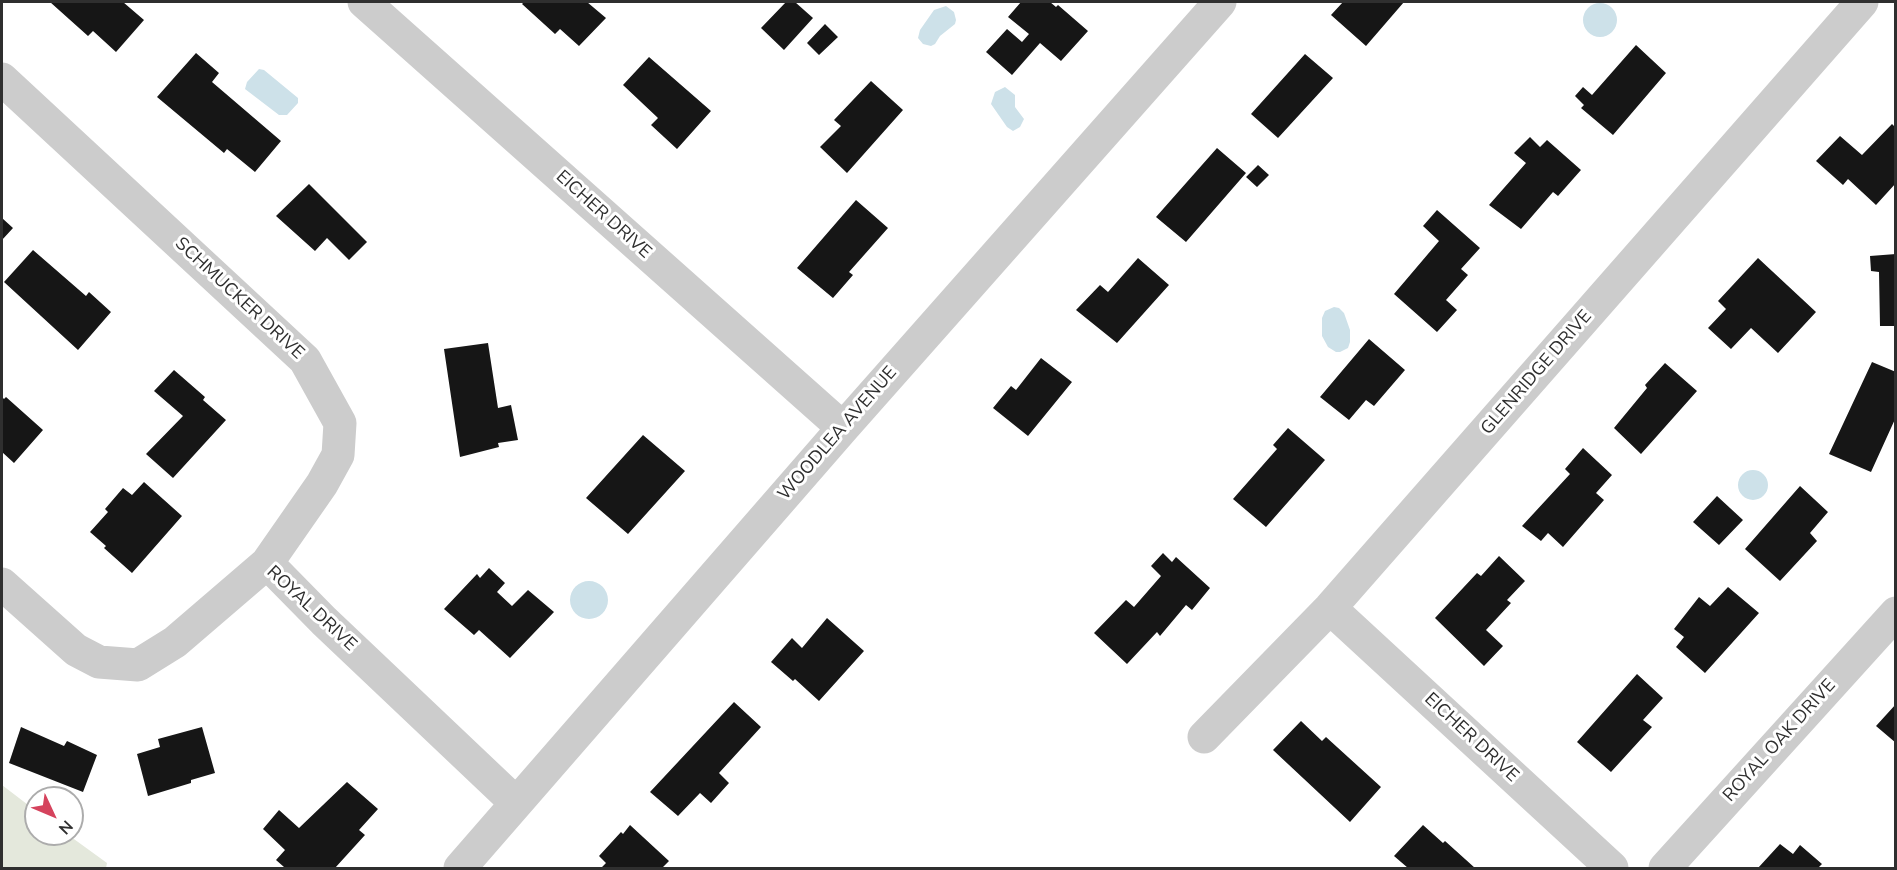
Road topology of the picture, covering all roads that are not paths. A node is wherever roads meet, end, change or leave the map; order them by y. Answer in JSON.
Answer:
{"nodes":[{"id":1,"x":364,"y":2,"type":"edge"},
{"id":2,"x":1862,"y":2,"type":"edge"},
{"id":3,"x":1209,"y":5,"type":"edge"},
{"id":4,"x":2,"y":79,"type":"edge"},
{"id":5,"x":843,"y":428,"type":"junction"},
{"id":6,"x":267,"y":563,"type":"junction"},
{"id":7,"x":2,"y":584,"type":"edge"},
{"id":8,"x":1330,"y":608,"type":"junction"},
{"id":9,"x":1896,"y":613,"type":"edge"},
{"id":10,"x":1204,"y":737,"type":"dead end"},
{"id":11,"x":516,"y":804,"type":"junction"},
{"id":12,"x":460,"y":868,"type":"edge"},
{"id":13,"x":1612,"y":868,"type":"edge"},
{"id":14,"x":1665,"y":868,"type":"edge"}],
"edges":[{"from":1,"to":5,"type":"street","name":"EICHER DRIVE"},
{"from":2,"to":8,"type":"street","name":"GLENRIDGE DRIVE"},
{"from":3,"to":5,"type":"street","name":"WOODLEA AVENUE"},
{"from":4,"to":6,"type":"street","name":"SCHMUCKER DRIVE"},
{"from":5,"to":11,"type":"street","name":"WOODLEA AVENUE"},
{"from":6,"to":7,"type":"street","name":"ROYAL DRIVE"},
{"from":6,"to":11,"type":"street","name":"ROYAL DRIVE"},
{"from":8,"to":10,"type":"street","name":"GLENRIDGE DRIVE"},
{"from":8,"to":13,"type":"street","name":"EICHER DRIVE"},
{"from":9,"to":14,"type":"street","name":"ROYAL OAK DRIVE"},
{"from":11,"to":12,"type":"street","name":"WOODLEA AVENUE"}]}
